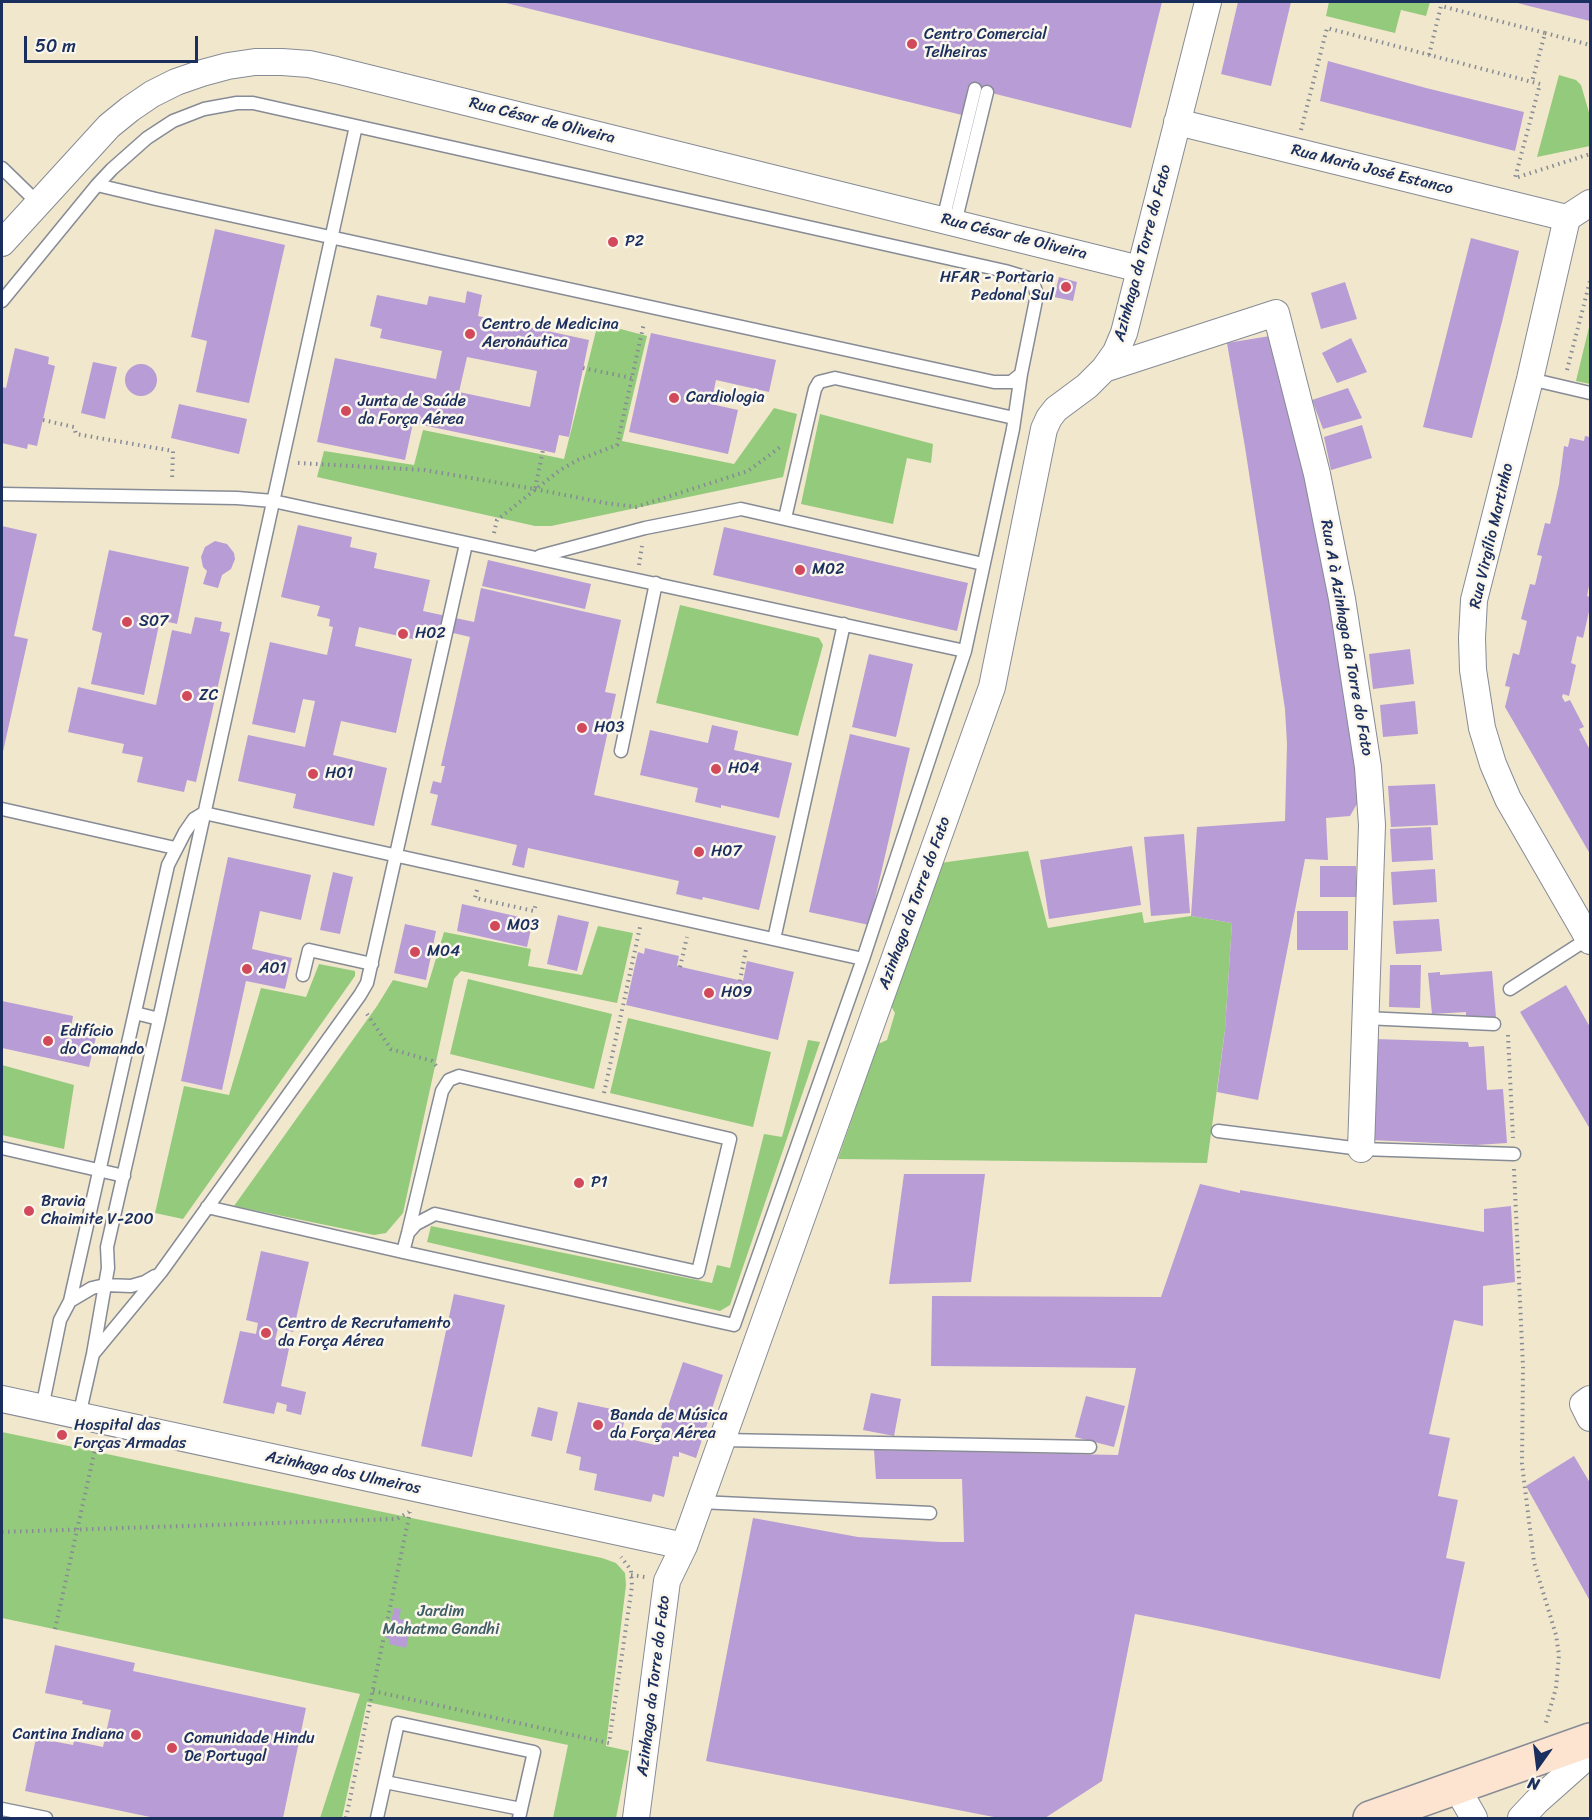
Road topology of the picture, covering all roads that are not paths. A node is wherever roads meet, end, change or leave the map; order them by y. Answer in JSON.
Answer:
{"nodes":[{"id":1,"x":1208,"y":2,"type":"edge"},
{"id":2,"x":981,"y":90,"type":"dead end"},
{"id":3,"x":1177,"y":122,"type":"junction"},
{"id":4,"x":356,"y":126,"type":"junction"},
{"id":5,"x":2,"y":168,"type":"edge"},
{"id":6,"x":97,"y":185,"type":"junction"},
{"id":7,"x":1590,"y":203,"type":"edge"},
{"id":8,"x":39,"y":204,"type":"junction"},
{"id":9,"x":1567,"y":218,"type":"junction"},
{"id":10,"x":949,"y":221,"type":"junction"},
{"id":11,"x":331,"y":237,"type":"junction"},
{"id":12,"x":2,"y":243,"type":"edge"},
{"id":13,"x":1140,"y":269,"type":"junction"},
{"id":14,"x":2,"y":301,"type":"edge"},
{"id":15,"x":1104,"y":369,"type":"junction"},
{"id":16,"x":1021,"y":374,"type":"junction"},
{"id":17,"x":1530,"y":379,"type":"junction"},
{"id":18,"x":1590,"y":393,"type":"edge"},
{"id":19,"x":1014,"y":418,"type":"junction"},
{"id":20,"x":2,"y":494,"type":"edge"},
{"id":21,"x":273,"y":501,"type":"junction"},
{"id":22,"x":785,"y":518,"type":"junction"},
{"id":23,"x":466,"y":543,"type":"junction"},
{"id":24,"x":536,"y":557,"type":"junction"},
{"id":25,"x":983,"y":564,"type":"junction"},
{"id":26,"x":657,"y":584,"type":"junction"},
{"id":27,"x":844,"y":624,"type":"junction"},
{"id":28,"x":965,"y":651,"type":"junction"},
{"id":29,"x":621,"y":750,"type":"dead end"},
{"id":30,"x":2,"y":809,"type":"edge"},
{"id":31,"x":204,"y":813,"type":"junction"},
{"id":32,"x":175,"y":848,"type":"junction"},
{"id":33,"x":397,"y":855,"type":"junction"},
{"id":34,"x":774,"y":939,"type":"junction"},
{"id":35,"x":1590,"y":939,"type":"edge"},
{"id":36,"x":863,"y":959,"type":"junction"},
{"id":37,"x":372,"y":964,"type":"junction"},
{"id":38,"x":303,"y":975,"type":"dead end"},
{"id":39,"x":1510,"y":989,"type":"dead end"},
{"id":40,"x":135,"y":1013,"type":"junction"},
{"id":41,"x":1365,"y":1018,"type":"junction"},
{"id":42,"x":159,"y":1019,"type":"junction"},
{"id":43,"x":1494,"y":1024,"type":"dead end"},
{"id":44,"x":1218,"y":1131,"type":"dead end"},
{"id":45,"x":2,"y":1148,"type":"edge"},
{"id":46,"x":1361,"y":1149,"type":"junction"},
{"id":47,"x":1514,"y":1154,"type":"road end"},
{"id":48,"x":100,"y":1170,"type":"junction"},
{"id":49,"x":124,"y":1176,"type":"junction"},
{"id":50,"x":207,"y":1207,"type":"junction"},
{"id":51,"x":408,"y":1233,"type":"junction"},
{"id":52,"x":403,"y":1252,"type":"junction"},
{"id":53,"x":161,"y":1272,"type":"junction"},
{"id":54,"x":105,"y":1285,"type":"junction"},
{"id":55,"x":70,"y":1301,"type":"junction"},
{"id":56,"x":93,"y":1354,"type":"junction"},
{"id":57,"x":2,"y":1399,"type":"edge"},
{"id":58,"x":1590,"y":1399,"type":"edge"},
{"id":59,"x":42,"y":1408,"type":"junction"},
{"id":60,"x":80,"y":1416,"type":"junction"},
{"id":61,"x":1590,"y":1418,"type":"edge"},
{"id":62,"x":722,"y":1440,"type":"junction"},
{"id":63,"x":1090,"y":1447,"type":"dead end"},
{"id":64,"x":700,"y":1502,"type":"junction"},
{"id":65,"x":930,"y":1513,"type":"dead end"},
{"id":66,"x":684,"y":1546,"type":"junction"},
{"id":67,"x":1590,"y":1740,"type":"edge"},
{"id":68,"x":1590,"y":1754,"type":"edge"},
{"id":69,"x":385,"y":1782,"type":"junction"},
{"id":70,"x":1455,"y":1803,"type":"edge"},
{"id":71,"x":2,"y":1809,"type":"edge"},
{"id":72,"x":520,"y":1814,"type":"edge"},
{"id":73,"x":46,"y":1818,"type":"edge"},
{"id":74,"x":377,"y":1818,"type":"edge"},
{"id":75,"x":636,"y":1818,"type":"edge"},
{"id":76,"x":1370,"y":1818,"type":"edge"},
{"id":77,"x":1474,"y":1818,"type":"edge"},
{"id":78,"x":1521,"y":1818,"type":"edge"}],
"edges":[{"from":1,"to":3,"type":"street","name":"Azinhaga da Torre do Fato"},
{"from":2,"to":10,"type":"lane"},
{"from":3,"to":9,"type":"street","name":"Rua Maria José Estanco"},
{"from":3,"to":13,"type":"street","name":"Azinhaga da Torre do Fato"},
{"from":4,"to":6,"type":"lane"},
{"from":4,"to":11,"type":"lane"},
{"from":4,"to":16,"type":"lane"},
{"from":5,"to":8,"type":"lane"},
{"from":6,"to":11,"type":"lane"},
{"from":6,"to":14,"type":"lane"},
{"from":7,"to":9,"type":"street"},
{"from":8,"to":10,"type":"street","name":"Rua César de Oliveira"},
{"from":8,"to":12,"type":"street","name":"Rua César de Oliveira"},
{"from":9,"to":17,"type":"street","name":"Rua Virgílio Martinho"},
{"from":10,"to":13,"type":"street","name":"Rua César de Oliveira"},
{"from":11,"to":16,"type":"lane"},
{"from":11,"to":21,"type":"lane"},
{"from":13,"to":15,"type":"street","name":"Azinhaga da Torre do Fato"},
{"from":15,"to":41,"type":"street","name":"Rua A à Azinhaga da Torre do Fato"},
{"from":15,"to":62,"type":"street","name":"Azinhaga da Torre do Fato"},
{"from":16,"to":19,"type":"lane"},
{"from":17,"to":18,"type":"lane"},
{"from":17,"to":35,"type":"street","name":"Rua Virgílio Martinho"},
{"from":19,"to":22,"type":"lane"},
{"from":19,"to":25,"type":"lane"},
{"from":20,"to":21,"type":"lane"},
{"from":21,"to":23,"type":"lane"},
{"from":21,"to":31,"type":"lane"},
{"from":22,"to":24,"type":"lane"},
{"from":22,"to":25,"type":"lane"},
{"from":23,"to":24,"type":"lane"},
{"from":23,"to":33,"type":"lane"},
{"from":24,"to":26,"type":"lane"},
{"from":25,"to":28,"type":"lane"},
{"from":26,"to":27,"type":"lane"},
{"from":26,"to":29,"type":"lane"},
{"from":27,"to":28,"type":"lane"},
{"from":27,"to":34,"type":"lane"},
{"from":28,"to":36,"type":"lane"},
{"from":30,"to":32,"type":"lane"},
{"from":31,"to":32,"type":"lane"},
{"from":31,"to":33,"type":"lane"},
{"from":31,"to":42,"type":"lane"},
{"from":32,"to":40,"type":"lane"},
{"from":33,"to":34,"type":"lane"},
{"from":33,"to":37,"type":"lane"},
{"from":34,"to":36,"type":"lane"},
{"from":35,"to":39,"type":"lane"},
{"from":36,"to":52,"type":"lane"},
{"from":37,"to":38,"type":"lane"},
{"from":37,"to":50,"type":"lane"},
{"from":40,"to":42,"type":"lane"},
{"from":40,"to":48,"type":"lane"},
{"from":41,"to":43,"type":"lane"},
{"from":41,"to":46,"type":"street","name":"Rua A à Azinhaga da Torre do Fato"},
{"from":42,"to":49,"type":"lane"},
{"from":44,"to":46,"type":"lane"},
{"from":45,"to":48,"type":"lane"},
{"from":46,"to":47,"type":"lane"},
{"from":48,"to":49,"type":"lane"},
{"from":48,"to":55,"type":"lane"},
{"from":49,"to":54,"type":"lane"},
{"from":50,"to":52,"type":"lane"},
{"from":50,"to":53,"type":"lane"},
{"from":51,"to":51,"type":"lane"},
{"from":51,"to":52,"type":"lane"},
{"from":53,"to":54,"type":"lane"},
{"from":53,"to":56,"type":"lane"},
{"from":54,"to":55,"type":"lane"},
{"from":54,"to":56,"type":"lane"},
{"from":55,"to":59,"type":"lane"},
{"from":56,"to":60,"type":"lane"},
{"from":57,"to":59,"type":"street","name":"Azinhaga dos Ulmeiros"},
{"from":58,"to":61,"type":"street"},
{"from":59,"to":60,"type":"street","name":"Azinhaga dos Ulmeiros"},
{"from":60,"to":66,"type":"street","name":"Azinhaga dos Ulmeiros"},
{"from":62,"to":63,"type":"lane"},
{"from":62,"to":64,"type":"street","name":"Azinhaga da Torre do Fato"},
{"from":64,"to":65,"type":"lane"},
{"from":64,"to":66,"type":"street","name":"Azinhaga da Torre do Fato"},
{"from":66,"to":75,"type":"street","name":"Azinhaga da Torre do Fato"},
{"from":67,"to":70,"type":"street"},
{"from":68,"to":78,"type":"street"},
{"from":69,"to":72,"type":"lane"},
{"from":69,"to":72,"type":"lane"},
{"from":69,"to":74,"type":"lane"},
{"from":70,"to":76,"type":"street"},
{"from":70,"to":77,"type":"street"},
{"from":71,"to":73,"type":"lane"}]}
